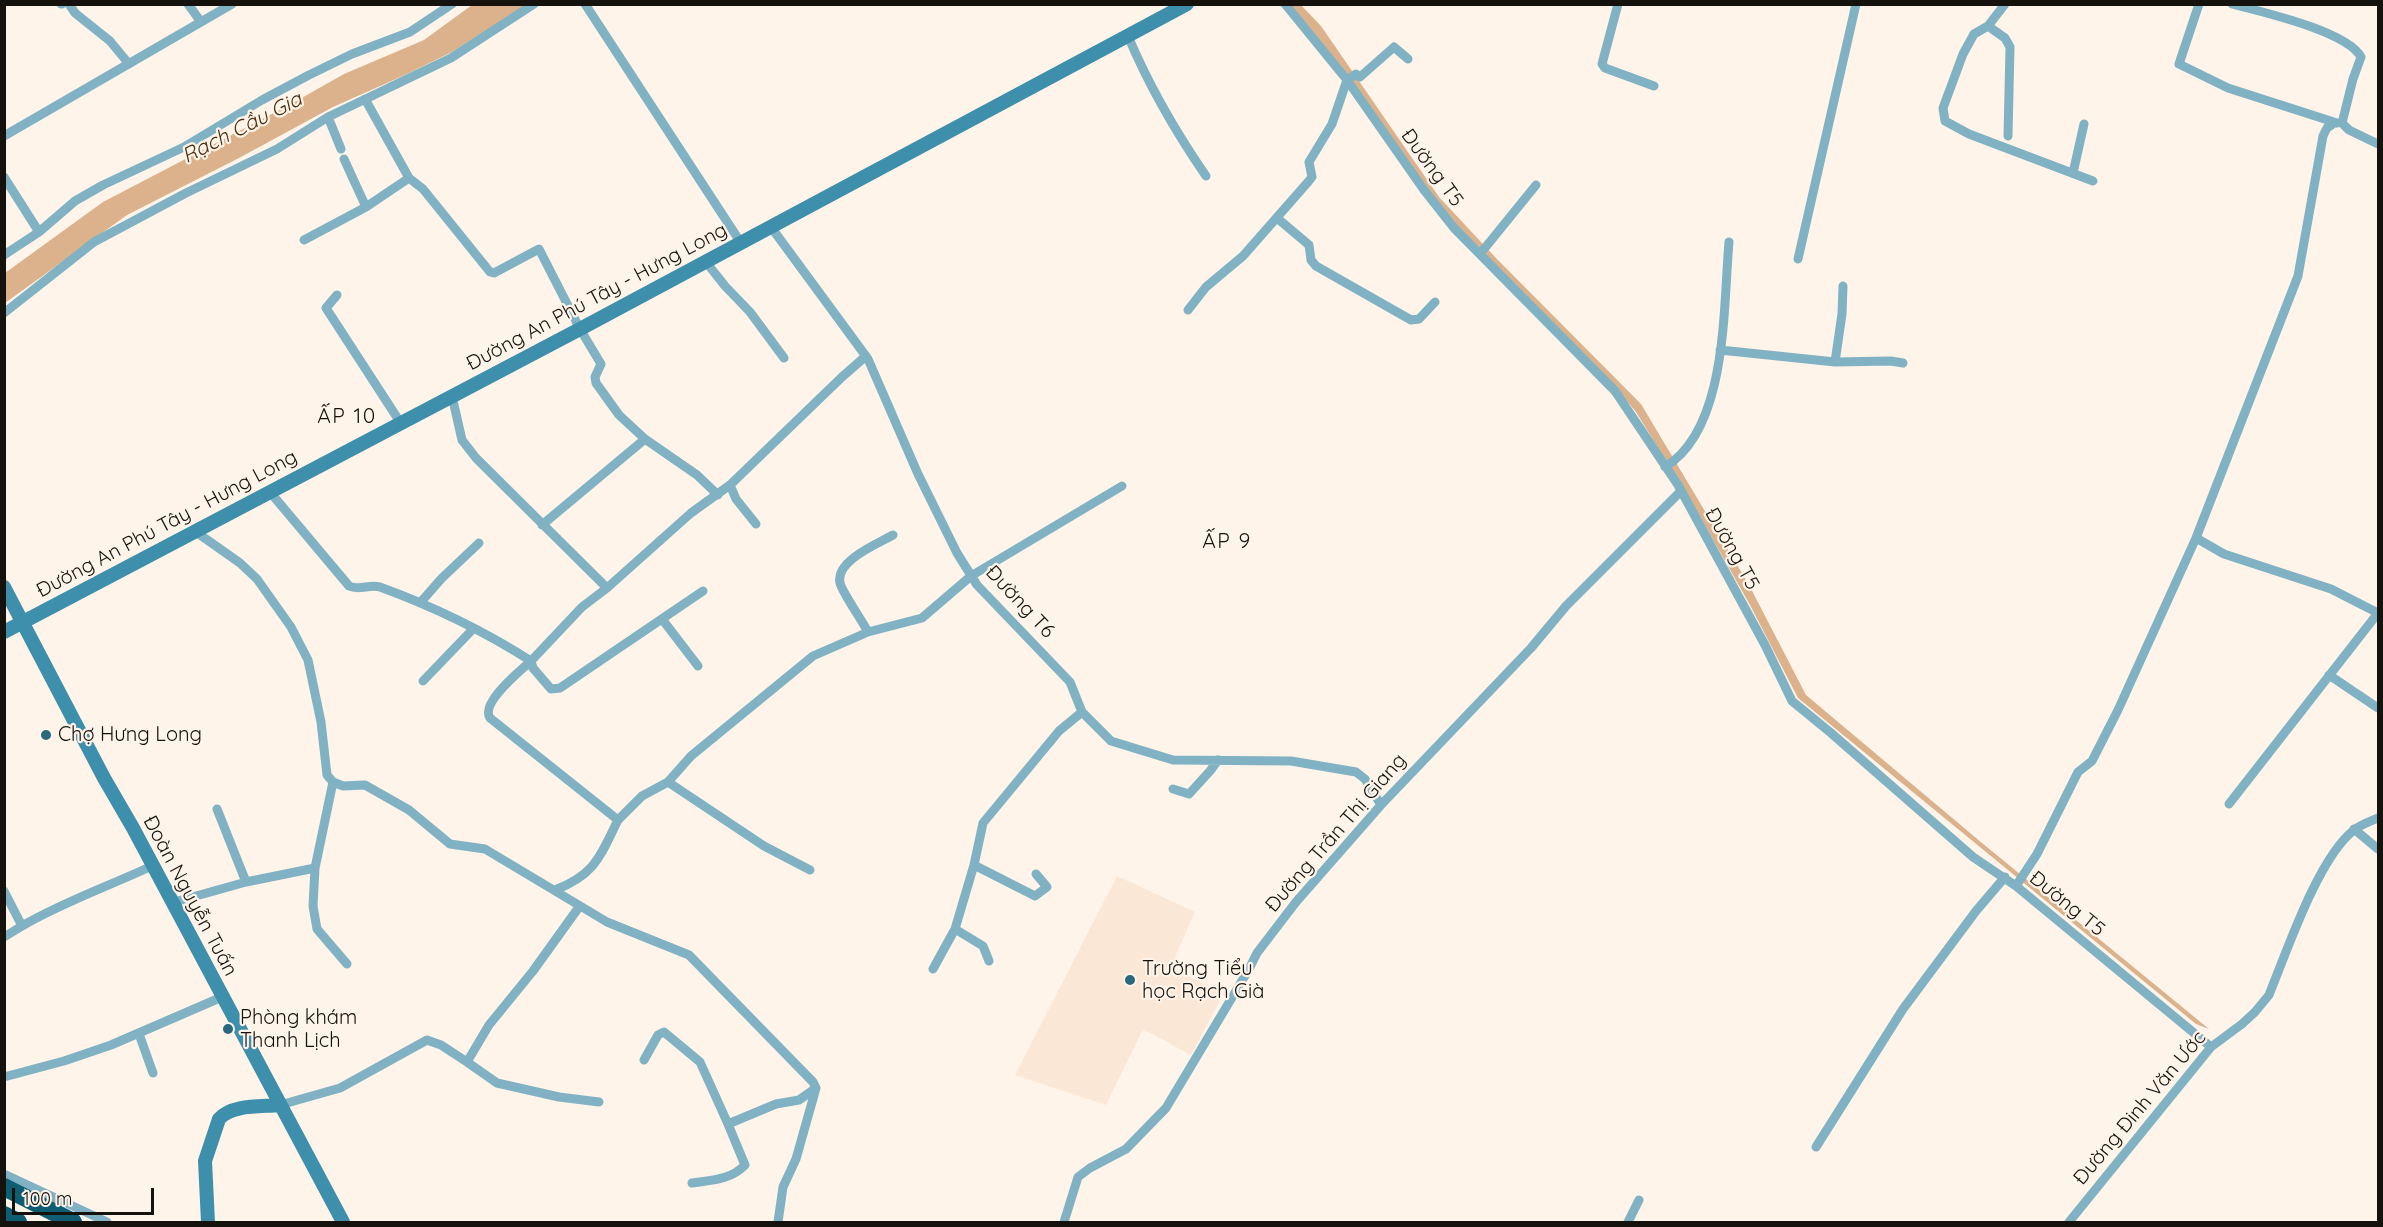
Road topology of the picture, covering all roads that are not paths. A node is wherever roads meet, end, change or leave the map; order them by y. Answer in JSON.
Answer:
{"nodes":[{"id":1,"x":69,"y":4,"type":"edge"},
{"id":2,"x":188,"y":4,"type":"edge"},
{"id":3,"x":232,"y":4,"type":"edge"},
{"id":4,"x":452,"y":4,"type":"edge"},
{"id":5,"x":534,"y":4,"type":"edge"},
{"id":6,"x":585,"y":4,"type":"edge"},
{"id":7,"x":1187,"y":4,"type":"edge"},
{"id":8,"x":1285,"y":4,"type":"edge"},
{"id":9,"x":1618,"y":4,"type":"edge"},
{"id":10,"x":1856,"y":4,"type":"edge"},
{"id":11,"x":2005,"y":4,"type":"edge"},
{"id":12,"x":2199,"y":4,"type":"edge"},
{"id":13,"x":2232,"y":4,"type":"edge"},
{"id":14,"x":201,"y":22,"type":"junction"},
{"id":15,"x":1988,"y":26,"type":"junction"},
{"id":16,"x":1128,"y":36,"type":"junction"},
{"id":17,"x":1408,"y":59,"type":"dead end"},
{"id":18,"x":129,"y":64,"type":"junction"},
{"id":19,"x":1347,"y":80,"type":"junction"},
{"id":20,"x":1654,"y":86,"type":"dead end"},
{"id":21,"x":365,"y":99,"type":"junction"},
{"id":22,"x":328,"y":117,"type":"junction"},
{"id":23,"x":2338,"y":123,"type":"junction"},
{"id":24,"x":2084,"y":124,"type":"dead end"},
{"id":25,"x":4,"y":136,"type":"edge"},
{"id":26,"x":2008,"y":136,"type":"dead end"},
{"id":27,"x":2379,"y":144,"type":"edge"},
{"id":28,"x":2073,"y":173,"type":"junction"},
{"id":29,"x":1206,"y":176,"type":"dead end"},
{"id":30,"x":4,"y":177,"type":"edge"},
{"id":31,"x":409,"y":178,"type":"junction"},
{"id":32,"x":2093,"y":181,"type":"dead end"},
{"id":33,"x":1536,"y":185,"type":"dead end"},
{"id":34,"x":366,"y":207,"type":"junction"},
{"id":35,"x":1277,"y":218,"type":"junction"},
{"id":36,"x":771,"y":227,"type":"junction"},
{"id":37,"x":39,"y":232,"type":"junction"},
{"id":38,"x":304,"y":240,"type":"dead end"},
{"id":39,"x":1729,"y":242,"type":"dead end"},
{"id":40,"x":741,"y":243,"type":"junction"},
{"id":41,"x":4,"y":255,"type":"edge"},
{"id":42,"x":1480,"y":255,"type":"junction"},
{"id":43,"x":1798,"y":259,"type":"dead end"},
{"id":44,"x":706,"y":262,"type":"junction"},
{"id":45,"x":1843,"y":286,"type":"dead end"},
{"id":46,"x":337,"y":295,"type":"dead end"},
{"id":47,"x":1435,"y":302,"type":"dead end"},
{"id":48,"x":1188,"y":309,"type":"dead end"},
{"id":49,"x":4,"y":313,"type":"edge"},
{"id":50,"x":579,"y":329,"type":"junction"},
{"id":51,"x":1720,"y":350,"type":"junction"},
{"id":52,"x":866,"y":356,"type":"junction"},
{"id":53,"x":784,"y":358,"type":"dead end"},
{"id":54,"x":1835,"y":362,"type":"junction"},
{"id":55,"x":1903,"y":363,"type":"dead end"},
{"id":56,"x":452,"y":396,"type":"junction"},
{"id":57,"x":400,"y":422,"type":"junction"},
{"id":58,"x":645,"y":439,"type":"junction"},
{"id":59,"x":1666,"y":466,"type":"junction"},
{"id":60,"x":730,"y":485,"type":"junction"},
{"id":61,"x":1122,"y":486,"type":"dead end"},
{"id":62,"x":270,"y":492,"type":"junction"},
{"id":63,"x":1680,"y":492,"type":"junction"},
{"id":64,"x":718,"y":495,"type":"junction"},
{"id":65,"x":756,"y":524,"type":"dead end"},
{"id":66,"x":542,"y":525,"type":"junction"},
{"id":67,"x":195,"y":532,"type":"junction"},
{"id":68,"x":892,"y":535,"type":"dead end"},
{"id":69,"x":2196,"y":538,"type":"junction"},
{"id":70,"x":479,"y":543,"type":"dead end"},
{"id":71,"x":971,"y":576,"type":"junction"},
{"id":72,"x":4,"y":586,"type":"edge"},
{"id":73,"x":607,"y":588,"type":"junction"},
{"id":74,"x":703,"y":591,"type":"dead end"},
{"id":75,"x":420,"y":603,"type":"junction"},
{"id":76,"x":2378,"y":613,"type":"edge"},
{"id":77,"x":662,"y":619,"type":"junction"},
{"id":78,"x":24,"y":621,"type":"junction"},
{"id":79,"x":473,"y":629,"type":"junction"},
{"id":80,"x":4,"y":632,"type":"edge"},
{"id":81,"x":868,"y":632,"type":"junction"},
{"id":82,"x":531,"y":660,"type":"junction"},
{"id":83,"x":698,"y":666,"type":"dead end"},
{"id":84,"x":2330,"y":675,"type":"junction"},
{"id":85,"x":423,"y":681,"type":"dead end"},
{"id":86,"x":2379,"y":708,"type":"edge"},
{"id":87,"x":1082,"y":712,"type":"junction"},
{"id":88,"x":1218,"y":760,"type":"junction"},
{"id":89,"x":333,"y":782,"type":"junction"},
{"id":90,"x":668,"y":782,"type":"junction"},
{"id":91,"x":1173,"y":789,"type":"dead end"},
{"id":92,"x":2229,"y":804,"type":"dead end"},
{"id":93,"x":1381,"y":805,"type":"junction"},
{"id":94,"x":217,"y":809,"type":"dead end"},
{"id":95,"x":2379,"y":818,"type":"edge"},
{"id":96,"x":618,"y":820,"type":"junction"},
{"id":97,"x":2354,"y":829,"type":"junction"},
{"id":98,"x":2379,"y":849,"type":"edge"},
{"id":99,"x":974,"y":865,"type":"junction"},
{"id":100,"x":152,"y":866,"type":"junction"},
{"id":101,"x":315,"y":868,"type":"junction"},
{"id":102,"x":810,"y":870,"type":"dead end"},
{"id":103,"x":1036,"y":874,"type":"dead end"},
{"id":104,"x":2005,"y":877,"type":"junction"},
{"id":105,"x":246,"y":882,"type":"junction"},
{"id":106,"x":2017,"y":884,"type":"junction"},
{"id":107,"x":555,"y":890,"type":"junction"},
{"id":108,"x":4,"y":891,"type":"edge"},
{"id":109,"x":171,"y":903,"type":"junction"},
{"id":110,"x":579,"y":907,"type":"junction"},
{"id":111,"x":22,"y":926,"type":"junction"},
{"id":112,"x":955,"y":929,"type":"junction"},
{"id":113,"x":4,"y":937,"type":"edge"},
{"id":114,"x":989,"y":961,"type":"dead end"},
{"id":115,"x":347,"y":964,"type":"dead end"},
{"id":116,"x":933,"y":969,"type":"dead end"},
{"id":117,"x":222,"y":997,"type":"junction"},
{"id":118,"x":139,"y":1034,"type":"junction"},
{"id":119,"x":2211,"y":1047,"type":"junction"},
{"id":120,"x":644,"y":1060,"type":"dead end"},
{"id":121,"x":467,"y":1062,"type":"junction"},
{"id":122,"x":153,"y":1073,"type":"dead end"},
{"id":123,"x":4,"y":1077,"type":"edge"},
{"id":124,"x":816,"y":1088,"type":"junction"},
{"id":125,"x":599,"y":1102,"type":"dead end"},
{"id":126,"x":280,"y":1105,"type":"junction"},
{"id":127,"x":728,"y":1124,"type":"junction"},
{"id":128,"x":1816,"y":1147,"type":"dead end"},
{"id":129,"x":4,"y":1174,"type":"edge"},
{"id":130,"x":692,"y":1183,"type":"dead end"},
{"id":131,"x":4,"y":1187,"type":"edge"},
{"id":132,"x":1639,"y":1200,"type":"dead end"},
{"id":133,"x":4,"y":1215,"type":"edge"},
{"id":134,"x":18,"y":1222,"type":"edge"},
{"id":135,"x":73,"y":1222,"type":"edge"},
{"id":136,"x":107,"y":1222,"type":"edge"},
{"id":137,"x":208,"y":1222,"type":"edge"},
{"id":138,"x":343,"y":1222,"type":"edge"},
{"id":139,"x":778,"y":1222,"type":"edge"},
{"id":140,"x":1064,"y":1222,"type":"edge"},
{"id":141,"x":1628,"y":1222,"type":"edge"},
{"id":142,"x":2070,"y":1222,"type":"edge"}],
"edges":[{"from":1,"to":18,"type":"street"},
{"from":2,"to":14,"type":"street"},
{"from":3,"to":14,"type":"street"},
{"from":4,"to":37,"type":"street"},
{"from":5,"to":21,"type":"street"},
{"from":6,"to":40,"type":"street"},
{"from":7,"to":16,"type":"street","name":"Đường An Phú Tây - Hưng Long"},
{"from":8,"to":19,"type":"street","name":"Đường T5"},
{"from":9,"to":20,"type":"street"},
{"from":10,"to":43,"type":"street"},
{"from":11,"to":15,"type":"street"},
{"from":12,"to":23,"type":"street"},
{"from":13,"to":23,"type":"street"},
{"from":14,"to":18,"type":"street"},
{"from":15,"to":26,"type":"street"},
{"from":15,"to":28,"type":"street"},
{"from":16,"to":29,"type":"street"},
{"from":16,"to":36,"type":"street","name":"Đường An Phú Tây - Hưng Long"},
{"from":17,"to":19,"type":"street"},
{"from":18,"to":25,"type":"street"},
{"from":19,"to":35,"type":"street"},
{"from":19,"to":42,"type":"street","name":"Đường T5"},
{"from":21,"to":22,"type":"street"},
{"from":21,"to":31,"type":"street"},
{"from":22,"to":34,"type":"street"},
{"from":22,"to":49,"type":"street"},
{"from":23,"to":27,"type":"street"},
{"from":23,"to":69,"type":"street"},
{"from":24,"to":28,"type":"street"},
{"from":28,"to":32,"type":"street"},
{"from":30,"to":37,"type":"street"},
{"from":31,"to":34,"type":"street"},
{"from":31,"to":50,"type":"street"},
{"from":33,"to":42,"type":"street"},
{"from":34,"to":38,"type":"street"},
{"from":35,"to":47,"type":"street"},
{"from":35,"to":48,"type":"street"},
{"from":36,"to":40,"type":"street","name":"Đường An Phú Tây - Hưng Long"},
{"from":36,"to":52,"type":"street","name":"Đường T6"},
{"from":37,"to":41,"type":"street"},
{"from":39,"to":51,"type":"street"},
{"from":40,"to":44,"type":"street","name":"Đường An Phú Tây - Hưng Long"},
{"from":42,"to":59,"type":"street","name":"Đường T5"},
{"from":44,"to":50,"type":"street","name":"Đường An Phú Tây - Hưng Long"},
{"from":44,"to":53,"type":"street"},
{"from":45,"to":54,"type":"street"},
{"from":46,"to":57,"type":"street"},
{"from":50,"to":56,"type":"street","name":"Đường An Phú Tây - Hưng Long"},
{"from":50,"to":58,"type":"street"},
{"from":51,"to":54,"type":"street"},
{"from":51,"to":59,"type":"street"},
{"from":52,"to":60,"type":"street"},
{"from":52,"to":71,"type":"street","name":"Đường T6"},
{"from":54,"to":55,"type":"street"},
{"from":56,"to":57,"type":"street","name":"Đường An Phú Tây - Hưng Long"},
{"from":56,"to":66,"type":"street"},
{"from":57,"to":62,"type":"street","name":"Đường An Phú Tây - Hưng Long"},
{"from":58,"to":64,"type":"street"},
{"from":58,"to":66,"type":"street"},
{"from":59,"to":63,"type":"street","name":"Đường T5"},
{"from":60,"to":64,"type":"street"},
{"from":60,"to":65,"type":"street"},
{"from":61,"to":71,"type":"street"},
{"from":62,"to":67,"type":"street","name":"Đường An Phú Tây - Hưng Long"},
{"from":62,"to":75,"type":"street"},
{"from":63,"to":93,"type":"street","name":"Đường Trần Thị Giang"},
{"from":63,"to":104,"type":"street","name":"Đường T5"},
{"from":64,"to":73,"type":"street"},
{"from":66,"to":73,"type":"street"},
{"from":67,"to":78,"type":"street","name":"Đường An Phú Tây - Hưng Long"},
{"from":67,"to":89,"type":"street"},
{"from":68,"to":81,"type":"street"},
{"from":69,"to":76,"type":"street"},
{"from":69,"to":106,"type":"street"},
{"from":70,"to":75,"type":"street"},
{"from":71,"to":81,"type":"street"},
{"from":71,"to":87,"type":"street","name":"Đường T6"},
{"from":72,"to":78,"type":"street","name":"Đoàn Nguyễn Tuấn"},
{"from":73,"to":82,"type":"street"},
{"from":74,"to":77,"type":"street"},
{"from":75,"to":79,"type":"street"},
{"from":76,"to":84,"type":"street"},
{"from":77,"to":82,"type":"street"},
{"from":77,"to":83,"type":"street"},
{"from":78,"to":80,"type":"street","name":"Đường An Phú Tây - Hưng Long"},
{"from":78,"to":100,"type":"street","name":"Đoàn Nguyễn Tuấn"},
{"from":79,"to":82,"type":"street"},
{"from":79,"to":85,"type":"street"},
{"from":81,"to":90,"type":"street"},
{"from":82,"to":96,"type":"street"},
{"from":84,"to":86,"type":"street"},
{"from":84,"to":92,"type":"street"},
{"from":87,"to":88,"type":"street","name":"Đường T6"},
{"from":87,"to":99,"type":"street"},
{"from":88,"to":91,"type":"street"},
{"from":88,"to":93,"type":"street","name":"Đường T6"},
{"from":89,"to":101,"type":"street"},
{"from":89,"to":107,"type":"street"},
{"from":90,"to":96,"type":"street"},
{"from":90,"to":102,"type":"street"},
{"from":93,"to":140,"type":"street","name":"Đường Trần Thị Giang"},
{"from":94,"to":105,"type":"street"},
{"from":95,"to":97,"type":"street","name":"Đường Đinh Văn Ước"},
{"from":96,"to":107,"type":"street"},
{"from":97,"to":98,"type":"street"},
{"from":97,"to":119,"type":"street","name":"Đường Đinh Văn Ước"},
{"from":99,"to":103,"type":"street"},
{"from":99,"to":112,"type":"street"},
{"from":100,"to":109,"type":"street","name":"Đoàn Nguyễn Tuấn"},
{"from":100,"to":111,"type":"street"},
{"from":101,"to":105,"type":"street"},
{"from":101,"to":115,"type":"street"},
{"from":104,"to":106,"type":"street","name":"Đường T5"},
{"from":104,"to":128,"type":"street"},
{"from":105,"to":109,"type":"street"},
{"from":106,"to":119,"type":"street","name":"Đường T5"},
{"from":107,"to":110,"type":"street"},
{"from":108,"to":111,"type":"street"},
{"from":109,"to":117,"type":"street","name":"Đoàn Nguyễn Tuấn"},
{"from":110,"to":121,"type":"street"},
{"from":110,"to":124,"type":"street"},
{"from":111,"to":113,"type":"street"},
{"from":112,"to":114,"type":"street"},
{"from":112,"to":116,"type":"street"},
{"from":117,"to":118,"type":"street"},
{"from":117,"to":126,"type":"street","name":"Đoàn Nguyễn Tuấn"},
{"from":118,"to":122,"type":"street"},
{"from":118,"to":123,"type":"street"},
{"from":119,"to":142,"type":"street","name":"Đường Đinh Văn Ước"},
{"from":120,"to":127,"type":"street"},
{"from":121,"to":125,"type":"street"},
{"from":121,"to":126,"type":"street"},
{"from":124,"to":127,"type":"street"},
{"from":124,"to":139,"type":"street"},
{"from":126,"to":137,"type":"street"},
{"from":126,"to":138,"type":"street","name":"Đoàn Nguyễn Tuấn"},
{"from":127,"to":130,"type":"street"},
{"from":129,"to":136,"type":"street"},
{"from":131,"to":135,"type":"highway"},
{"from":132,"to":141,"type":"street"},
{"from":133,"to":134,"type":"highway"}]}
